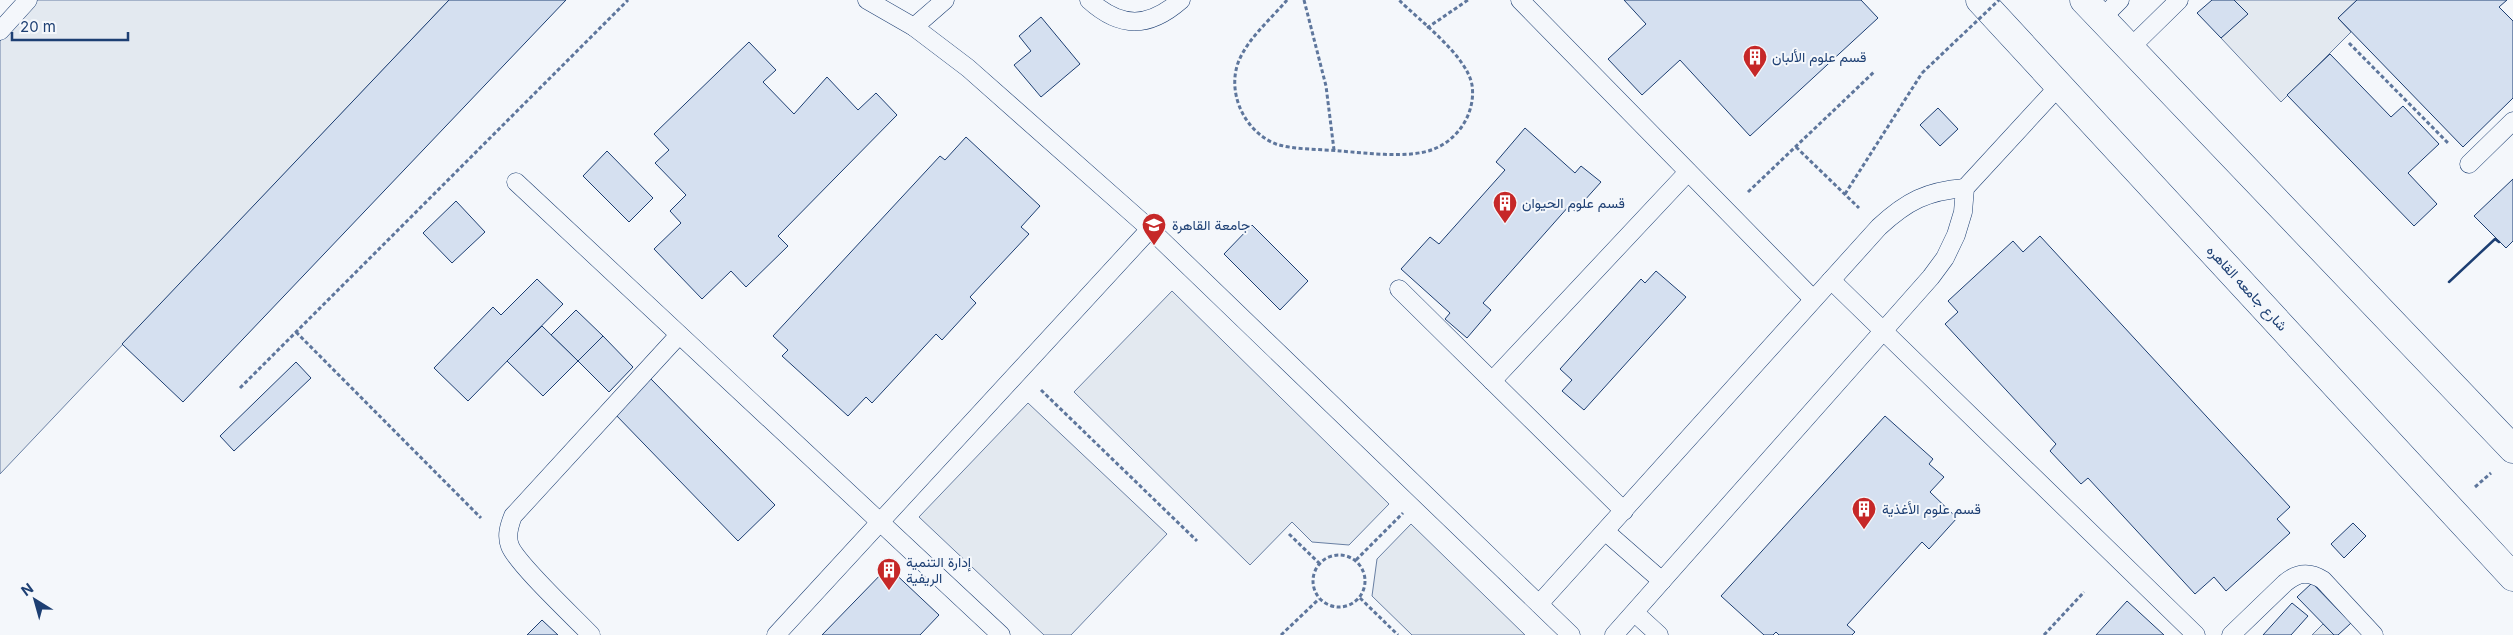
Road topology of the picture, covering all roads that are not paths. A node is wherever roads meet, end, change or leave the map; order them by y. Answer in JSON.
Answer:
{"nodes":[{"id":1,"x":28,"y":0,"type":"edge"},
{"id":2,"x":867,"y":0,"type":"edge"},
{"id":3,"x":945,"y":0,"type":"edge"},
{"id":4,"x":1089,"y":0,"type":"edge"},
{"id":5,"x":1181,"y":0,"type":"edge"},
{"id":6,"x":1520,"y":0,"type":"edge"},
{"id":7,"x":1980,"y":0,"type":"edge"},
{"id":8,"x":2179,"y":0,"type":"edge"},
{"id":9,"x":2102,"y":6,"type":"edge"},
{"id":10,"x":914,"y":27,"type":"junction"},
{"id":11,"x":0,"y":31,"type":"edge"},
{"id":12,"x":2129,"y":49,"type":"junction"},
{"id":13,"x":2059,"y":86,"type":"junction"},
{"id":14,"x":2513,"y":121,"type":"edge"},
{"id":15,"x":2469,"y":164,"type":"road end"},
{"id":16,"x":1688,"y":172,"type":"junction"},
{"id":17,"x":516,"y":182,"type":"dead end"},
{"id":18,"x":1965,"y":188,"type":"junction"},
{"id":19,"x":1150,"y":229,"type":"junction"},
{"id":20,"x":1831,"y":280,"type":"junction"},
{"id":21,"x":1399,"y":289,"type":"dead end"},
{"id":22,"x":1813,"y":299,"type":"junction"},
{"id":23,"x":1883,"y":331,"type":"junction"},
{"id":24,"x":679,"y":335,"type":"junction"},
{"id":25,"x":1492,"y":381,"type":"junction"},
{"id":26,"x":2513,"y":450,"type":"edge"},
{"id":27,"x":1624,"y":511,"type":"junction"},
{"id":28,"x":880,"y":523,"type":"junction"},
{"id":29,"x":1606,"y":532,"type":"junction"},
{"id":30,"x":2513,"y":577,"type":"edge"},
{"id":31,"x":1662,"y":581,"type":"junction"},
{"id":32,"x":1539,"y":604,"type":"junction"},
{"id":33,"x":1634,"y":613,"type":"junction"},
{"id":34,"x":591,"y":635,"type":"edge"},
{"id":35,"x":776,"y":635,"type":"edge"},
{"id":36,"x":1001,"y":635,"type":"edge"},
{"id":37,"x":1570,"y":635,"type":"edge"},
{"id":38,"x":1614,"y":635,"type":"edge"},
{"id":39,"x":1659,"y":635,"type":"edge"},
{"id":40,"x":2196,"y":635,"type":"edge"},
{"id":41,"x":2232,"y":635,"type":"edge"},
{"id":42,"x":2374,"y":635,"type":"edge"}],
"edges":[{"from":1,"to":11,"type":"lane"},
{"from":2,"to":10,"type":"lane"},
{"from":3,"to":10,"type":"lane"},
{"from":4,"to":5,"type":"lane"},
{"from":6,"to":16,"type":"lane"},
{"from":7,"to":13,"type":"main road","name":"شارع جامعه القاهره"},
{"from":8,"to":12,"type":"lane"},
{"from":9,"to":12,"type":"main road"},
{"from":10,"to":19,"type":"lane"},
{"from":12,"to":26,"type":"main road"},
{"from":13,"to":18,"type":"lane"},
{"from":13,"to":30,"type":"main road","name":"شارع جامعه القاهره"},
{"from":14,"to":15,"type":"lane"},
{"from":16,"to":22,"type":"lane"},
{"from":16,"to":25,"type":"lane"},
{"from":17,"to":24,"type":"lane"},
{"from":18,"to":20,"type":"lane"},
{"from":18,"to":23,"type":"lane"},
{"from":19,"to":28,"type":"lane"},
{"from":19,"to":32,"type":"lane"},
{"from":20,"to":22,"type":"lane"},
{"from":20,"to":23,"type":"lane"},
{"from":21,"to":25,"type":"lane"},
{"from":22,"to":27,"type":"lane"},
{"from":23,"to":31,"type":"lane"},
{"from":23,"to":40,"type":"lane"},
{"from":24,"to":28,"type":"lane"},
{"from":24,"to":34,"type":"lane"},
{"from":25,"to":27,"type":"lane"},
{"from":27,"to":29,"type":"lane"},
{"from":28,"to":35,"type":"lane"},
{"from":28,"to":36,"type":"lane"},
{"from":29,"to":31,"type":"lane"},
{"from":29,"to":32,"type":"lane"},
{"from":31,"to":33,"type":"lane"},
{"from":32,"to":37,"type":"lane"},
{"from":33,"to":38,"type":"lane"},
{"from":33,"to":39,"type":"lane"},
{"from":41,"to":42,"type":"lane"}]}
